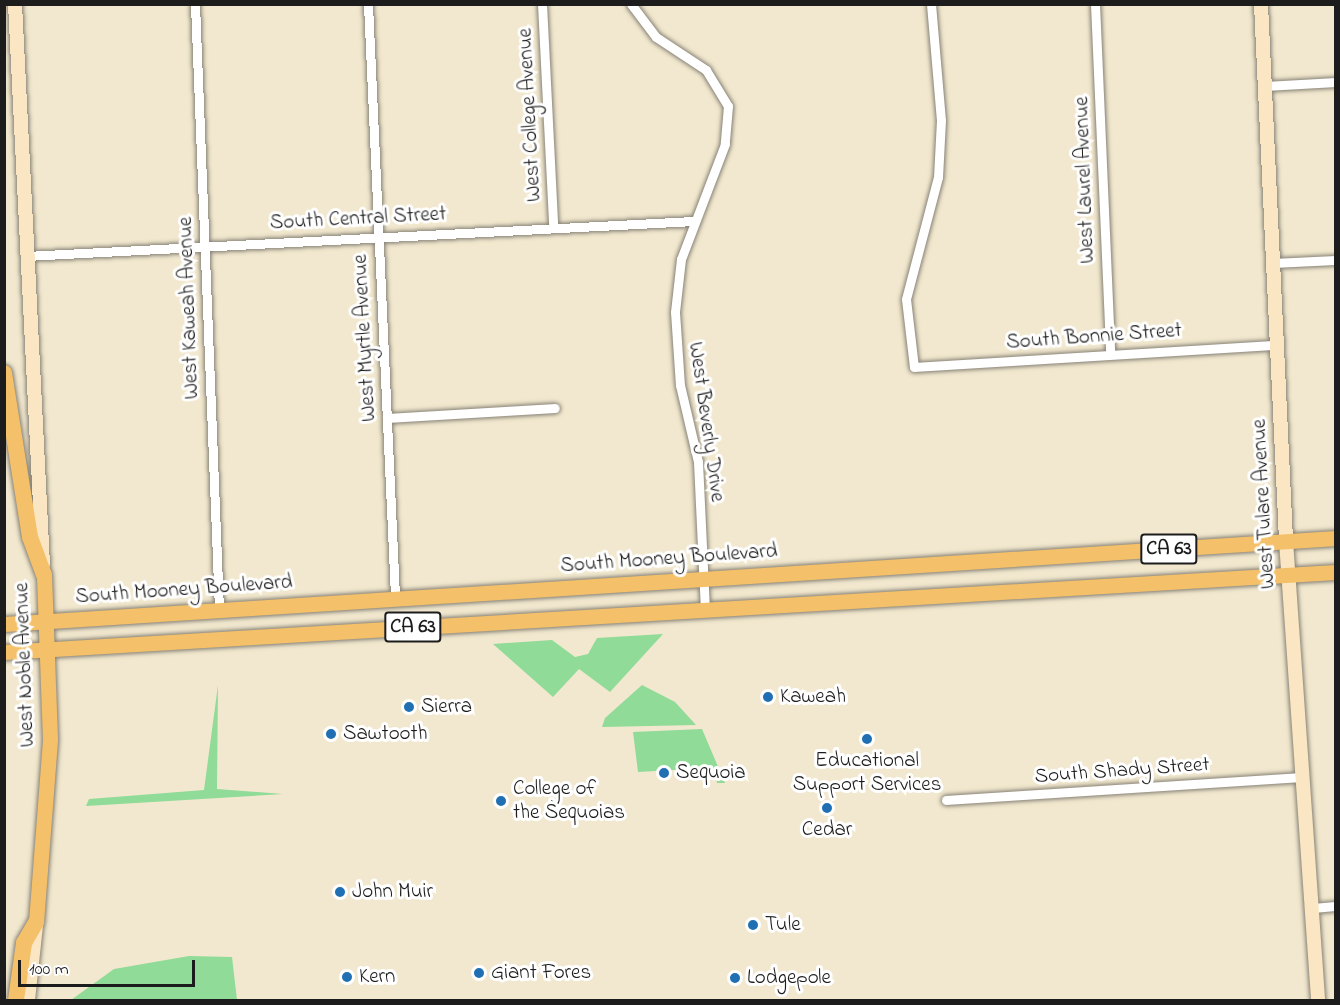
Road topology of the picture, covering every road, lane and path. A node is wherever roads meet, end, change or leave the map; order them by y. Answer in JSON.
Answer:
{"nodes":[{"id":1,"x":15,"y":4,"type":"edge"},
{"id":2,"x":195,"y":4,"type":"edge"},
{"id":3,"x":368,"y":4,"type":"edge"},
{"id":4,"x":542,"y":4,"type":"edge"},
{"id":5,"x":631,"y":4,"type":"edge"},
{"id":6,"x":931,"y":4,"type":"edge"},
{"id":7,"x":1095,"y":4,"type":"edge"},
{"id":8,"x":1261,"y":4,"type":"edge"},
{"id":9,"x":1335,"y":82,"type":"edge"},
{"id":10,"x":1265,"y":86,"type":"junction"},
{"id":11,"x":693,"y":221,"type":"junction"},
{"id":12,"x":553,"y":225,"type":"junction"},
{"id":13,"x":378,"y":236,"type":"junction"},
{"id":14,"x":205,"y":246,"type":"junction"},
{"id":15,"x":26,"y":256,"type":"junction"},
{"id":16,"x":1335,"y":260,"type":"edge"},
{"id":17,"x":1272,"y":263,"type":"junction"},
{"id":18,"x":1276,"y":345,"type":"junction"},
{"id":19,"x":1110,"y":353,"type":"junction"},
{"id":20,"x":4,"y":373,"type":"edge"},
{"id":21,"x":555,"y":408,"type":"dead end"},
{"id":22,"x":387,"y":418,"type":"junction"},
{"id":23,"x":1335,"y":538,"type":"edge"},
{"id":24,"x":1286,"y":541,"type":"junction"},
{"id":25,"x":1335,"y":572,"type":"edge"},
{"id":26,"x":1288,"y":574,"type":"junction"},
{"id":27,"x":44,"y":575,"type":"junction"},
{"id":28,"x":704,"y":578,"type":"junction"},
{"id":29,"x":395,"y":597,"type":"junction"},
{"id":30,"x":219,"y":609,"type":"junction"},
{"id":31,"x":705,"y":609,"type":"junction"},
{"id":32,"x":46,"y":620,"type":"junction"},
{"id":33,"x":4,"y":624,"type":"edge"},
{"id":34,"x":48,"y":649,"type":"junction"},
{"id":35,"x":5,"y":651,"type":"edge"},
{"id":36,"x":1301,"y":777,"type":"junction"},
{"id":37,"x":946,"y":800,"type":"dead end"},
{"id":38,"x":1335,"y":906,"type":"edge"},
{"id":39,"x":1312,"y":908,"type":"junction"},
{"id":40,"x":36,"y":922,"type":"junction"},
{"id":41,"x":16,"y":1000,"type":"edge"},
{"id":42,"x":28,"y":1000,"type":"edge"},
{"id":43,"x":1318,"y":1000,"type":"edge"}],
"edges":[{"from":1,"to":15,"type":"street","name":"West Noble Avenue"},
{"from":2,"to":14,"type":"street","name":"West Kaweah Avenue"},
{"from":3,"to":13,"type":"street","name":"West Myrtle Avenue"},
{"from":4,"to":12,"type":"street","name":"West College Avenue"},
{"from":5,"to":11,"type":"street","name":"West Beverly Drive"},
{"from":6,"to":19,"type":"street","name":"South Bonnie Street"},
{"from":7,"to":19,"type":"street","name":"West Laurel Avenue"},
{"from":8,"to":10,"type":"street","name":"West Tulare Avenue"},
{"from":9,"to":10,"type":"street"},
{"from":10,"to":17,"type":"street","name":"West Tulare Avenue"},
{"from":11,"to":12,"type":"street","name":"South Central Street"},
{"from":11,"to":28,"type":"street","name":"West Beverly Drive"},
{"from":12,"to":13,"type":"street","name":"South Central Street"},
{"from":13,"to":14,"type":"street","name":"South Central Street"},
{"from":13,"to":22,"type":"street","name":"West Myrtle Avenue"},
{"from":14,"to":15,"type":"street","name":"South Central Street"},
{"from":14,"to":30,"type":"street","name":"West Kaweah Avenue"},
{"from":15,"to":27,"type":"street","name":"West Noble Avenue"},
{"from":16,"to":17,"type":"street"},
{"from":17,"to":18,"type":"street","name":"West Tulare Avenue"},
{"from":18,"to":19,"type":"street","name":"South Bonnie Street"},
{"from":18,"to":24,"type":"street","name":"West Tulare Avenue"},
{"from":20,"to":27,"type":"highway"},
{"from":21,"to":22,"type":"street"},
{"from":22,"to":29,"type":"street","name":"West Myrtle Avenue"},
{"from":23,"to":24,"type":"main road","name":"South Mooney Boulevard","number":"CA 63"},
{"from":24,"to":26,"type":"street","name":"West Tulare Avenue"},
{"from":24,"to":28,"type":"main road","name":"South Mooney Boulevard","number":"CA 63"},
{"from":25,"to":26,"type":"main road","number":"CA 63"},
{"from":26,"to":31,"type":"main road","number":"CA 63"},
{"from":26,"to":36,"type":"street","name":"West Tulare Avenue"},
{"from":27,"to":32,"type":"main road","name":"West Noble Avenue"},
{"from":28,"to":29,"type":"main road","name":"South Mooney Boulevard","number":"CA 63"},
{"from":28,"to":31,"type":"street","name":"West Beverly Drive"},
{"from":29,"to":30,"type":"main road","name":"South Mooney Boulevard","number":"CA 63"},
{"from":30,"to":32,"type":"main road","name":"South Mooney Boulevard","number":"CA 63"},
{"from":31,"to":34,"type":"main road","number":"CA 63"},
{"from":32,"to":33,"type":"main road","name":"South Mooney Boulevard"},
{"from":32,"to":34,"type":"main road","name":"West Noble Avenue"},
{"from":34,"to":35,"type":"main road","number":"CA 63"},
{"from":34,"to":40,"type":"main road","name":"West Noble Avenue"},
{"from":36,"to":37,"type":"street","name":"South Shady Street"},
{"from":36,"to":39,"type":"street","name":"West Tulare Avenue"},
{"from":38,"to":39,"type":"street"},
{"from":39,"to":43,"type":"street","name":"West Tulare Avenue"},
{"from":40,"to":41,"type":"highway"},
{"from":40,"to":42,"type":"street","name":"West Noble Avenue"}]}
